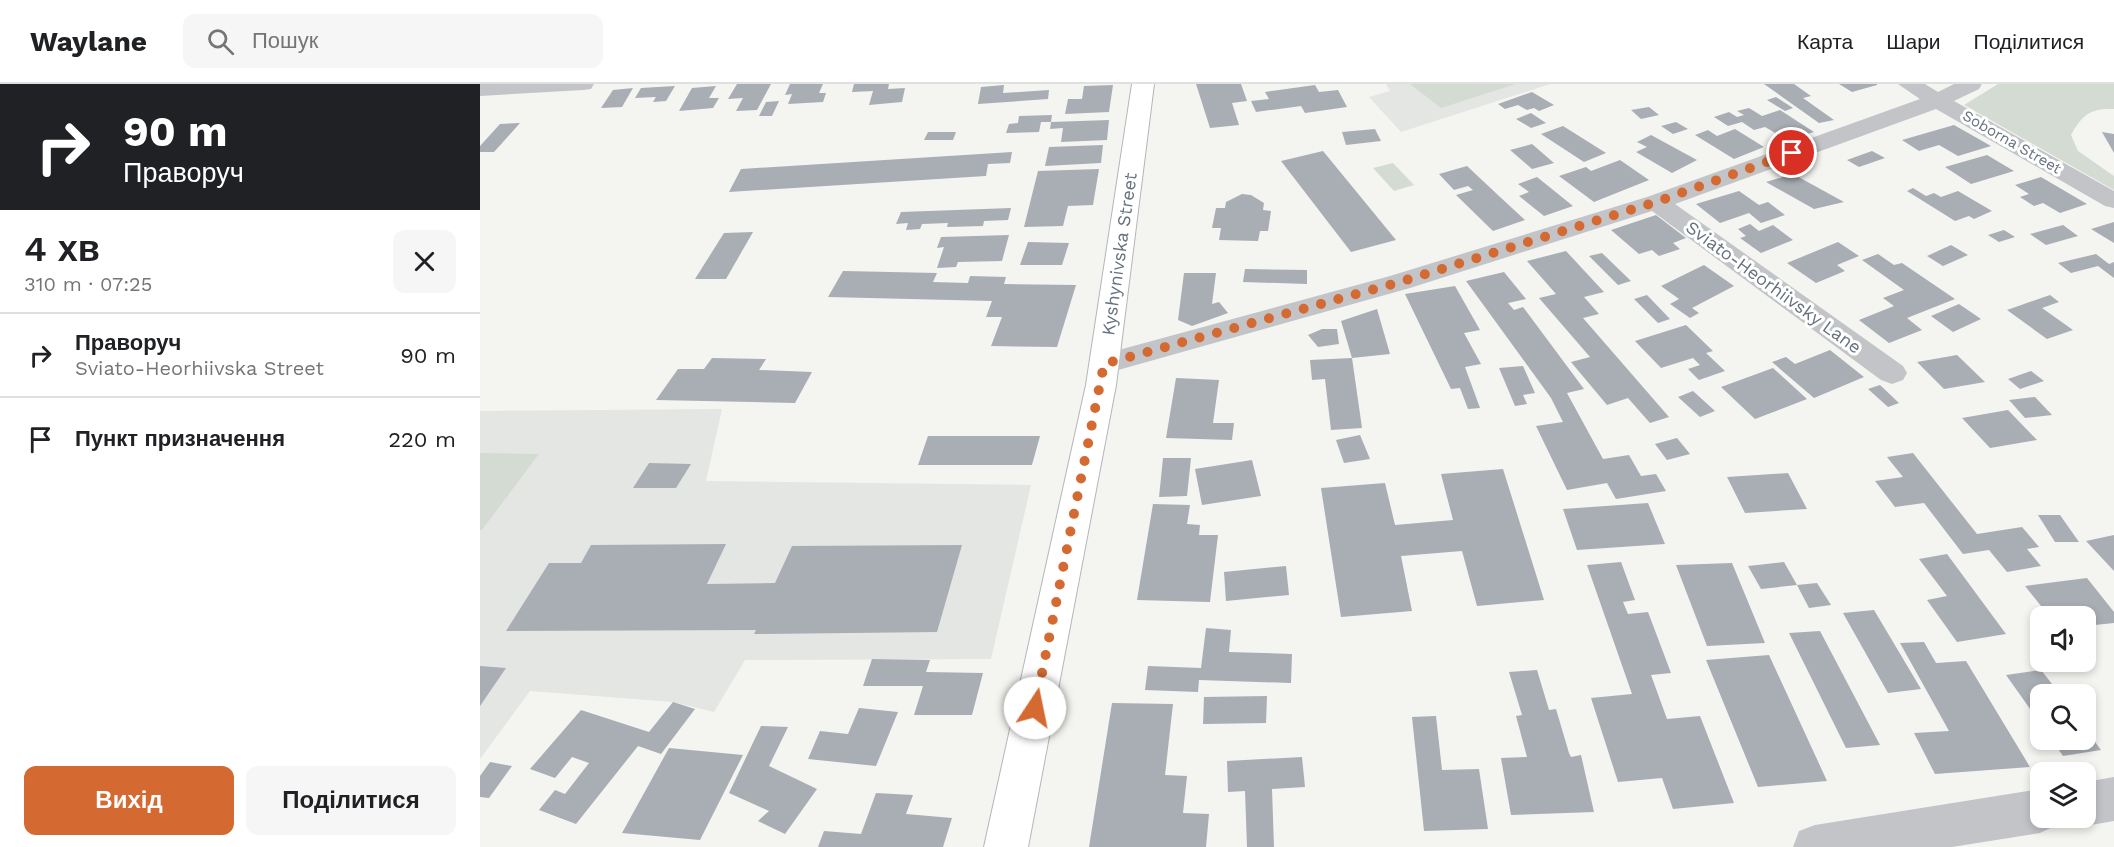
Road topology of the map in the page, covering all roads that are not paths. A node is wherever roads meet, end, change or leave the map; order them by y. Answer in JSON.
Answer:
{"nodes":[{"id":1,"x":583,"y":84,"type":"edge"},
{"id":2,"x":1143,"y":84,"type":"edge"},
{"id":3,"x":1909,"y":84,"type":"edge"},
{"id":4,"x":1971,"y":84,"type":"edge"},
{"id":5,"x":480,"y":90,"type":"edge"},
{"id":6,"x":1939,"y":100,"type":"junction"},
{"id":7,"x":2114,"y":201,"type":"edge"},
{"id":8,"x":1656,"y":202,"type":"junction"},
{"id":9,"x":1104,"y":364,"type":"junction"},
{"id":10,"x":1892,"y":373,"type":"dead end"},
{"id":11,"x":2114,"y":799,"type":"edge"},
{"id":12,"x":2096,"y":802,"type":"edge"},
{"id":13,"x":2030,"y":813,"type":"edge"},
{"id":14,"x":1006,"y":847,"type":"edge"},
{"id":15,"x":1815,"y":847,"type":"edge"}],
"edges":[{"from":1,"to":5,"type":"street"},
{"from":2,"to":9,"type":"main road","name":"Kyshynivska Street"},
{"from":3,"to":6,"type":"street","name":"Soborna Street"},
{"from":4,"to":6,"type":"street"},
{"from":6,"to":7,"type":"street","name":"Soborna Street"},
{"from":6,"to":8,"type":"street"},
{"from":8,"to":9,"type":"street"},
{"from":8,"to":10,"type":"street","name":"Sviato-Heorhiivsky Lane"},
{"from":9,"to":14,"type":"main road","name":"Kyshynivska Street"},
{"from":11,"to":12,"type":"street"},
{"from":13,"to":15,"type":"street"}]}
